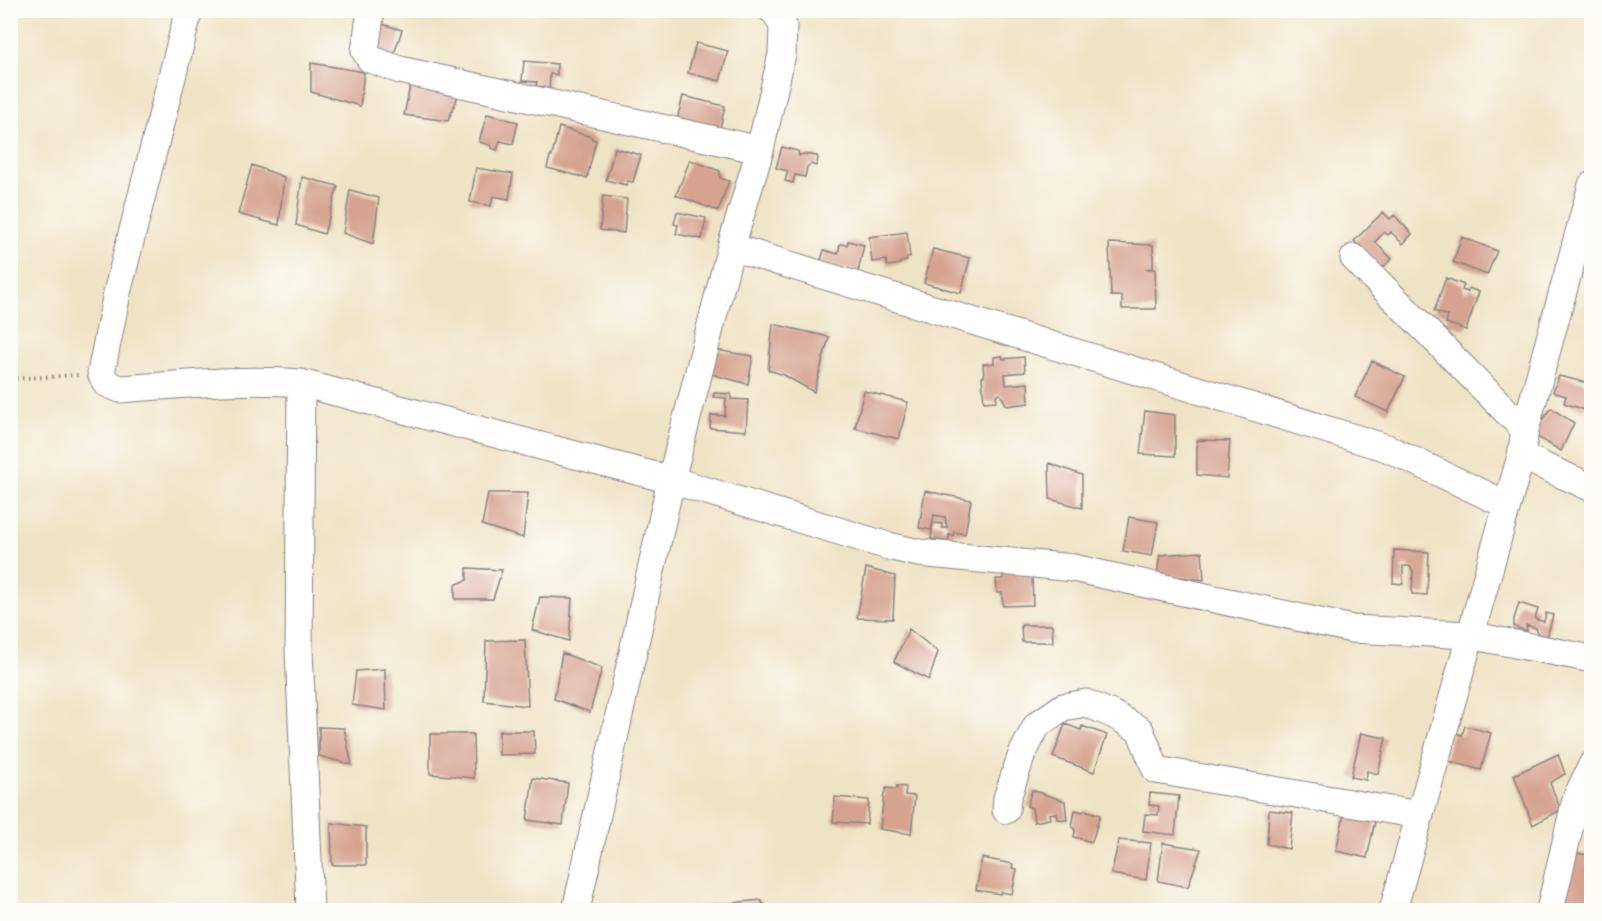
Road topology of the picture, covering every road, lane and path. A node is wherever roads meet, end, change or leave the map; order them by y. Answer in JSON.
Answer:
{"nodes":[{"id":1,"x":189,"y":10,"type":"edge"},
{"id":2,"x":370,"y":10,"type":"edge"},
{"id":3,"x":772,"y":10,"type":"edge"},
{"id":4,"x":760,"y":150,"type":"junction"},
{"id":5,"x":1592,"y":185,"type":"edge"},
{"id":6,"x":731,"y":247,"type":"junction"},
{"id":7,"x":1354,"y":258,"type":"dead end"},
{"id":8,"x":101,"y":373,"type":"junction"},
{"id":9,"x":10,"y":380,"type":"edge"},
{"id":10,"x":301,"y":383,"type":"junction"},
{"id":11,"x":1523,"y":443,"type":"junction"},
{"id":12,"x":671,"y":480,"type":"junction"},
{"id":13,"x":1592,"y":488,"type":"edge"},
{"id":14,"x":1507,"y":505,"type":"junction"},
{"id":15,"x":1469,"y":635,"type":"junction"},
{"id":16,"x":1592,"y":659,"type":"edge"},
{"id":17,"x":1592,"y":765,"type":"edge"},
{"id":18,"x":1584,"y":801,"type":"edge"},
{"id":19,"x":1006,"y":810,"type":"dead end"},
{"id":20,"x":1419,"y":814,"type":"junction"},
{"id":21,"x":310,"y":910,"type":"edge"},
{"id":22,"x":576,"y":910,"type":"edge"},
{"id":23,"x":1393,"y":910,"type":"edge"},
{"id":24,"x":1550,"y":910,"type":"edge"}],
"edges":[{"from":1,"to":8,"type":"street"},
{"from":2,"to":4,"type":"street"},
{"from":3,"to":4,"type":"street"},
{"from":4,"to":6,"type":"street"},
{"from":5,"to":11,"type":"street"},
{"from":6,"to":12,"type":"street"},
{"from":6,"to":14,"type":"street"},
{"from":7,"to":11,"type":"street"},
{"from":8,"to":9,"type":"path"},
{"from":8,"to":10,"type":"street"},
{"from":10,"to":12,"type":"street"},
{"from":10,"to":21,"type":"street"},
{"from":11,"to":13,"type":"street"},
{"from":11,"to":14,"type":"street"},
{"from":12,"to":15,"type":"street"},
{"from":12,"to":22,"type":"street"},
{"from":14,"to":15,"type":"street"},
{"from":15,"to":16,"type":"street"},
{"from":15,"to":20,"type":"street"},
{"from":17,"to":18,"type":"street"},
{"from":18,"to":24,"type":"street"},
{"from":19,"to":20,"type":"street"},
{"from":20,"to":23,"type":"street"}]}
